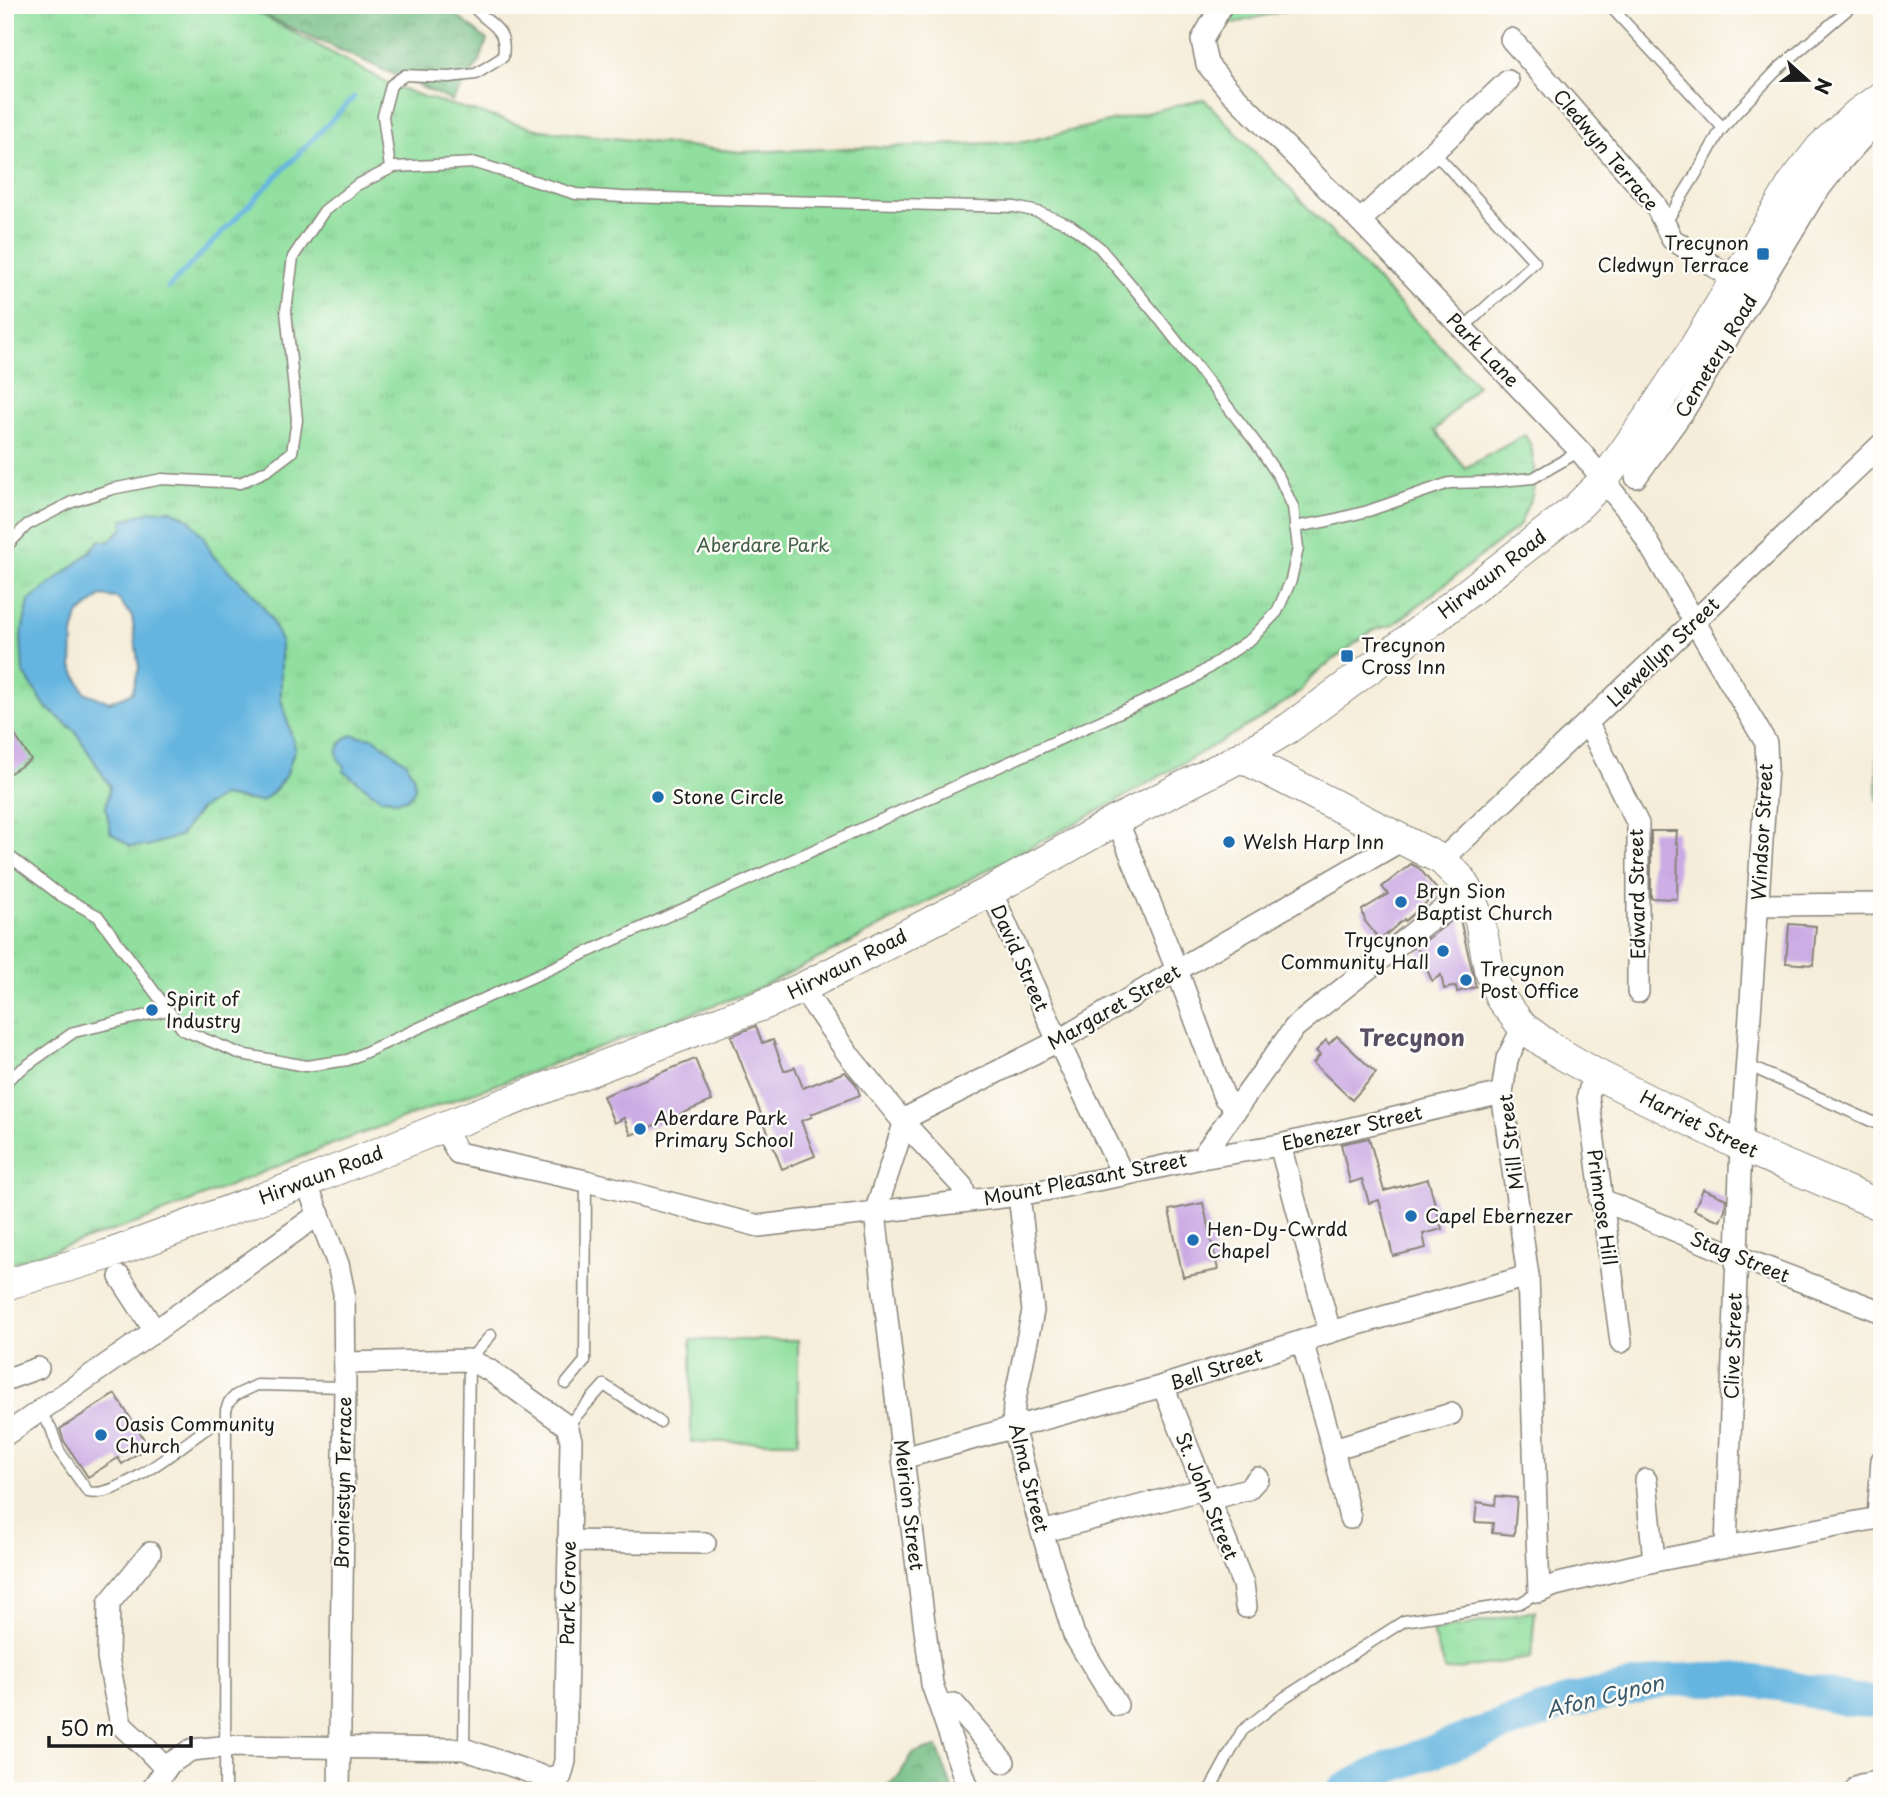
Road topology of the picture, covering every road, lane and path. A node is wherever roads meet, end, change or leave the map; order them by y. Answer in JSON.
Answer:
{"nodes":[{"id":1,"x":472,"y":5,"type":"edge"},
{"id":2,"x":1222,"y":5,"type":"edge"},
{"id":3,"x":1609,"y":5,"type":"edge"},
{"id":4,"x":1853,"y":5,"type":"edge"},
{"id":5,"x":1511,"y":39,"type":"dead end"},
{"id":6,"x":1508,"y":81,"type":"dead end"},
{"id":7,"x":1882,"y":96,"type":"edge"},
{"id":8,"x":1882,"y":116,"type":"edge"},
{"id":9,"x":1723,"y":128,"type":"junction"},
{"id":10,"x":1433,"y":151,"type":"junction"},
{"id":11,"x":390,"y":169,"type":"junction"},
{"id":12,"x":1360,"y":220,"type":"junction"},
{"id":13,"x":1665,"y":224,"type":"junction"},
{"id":14,"x":1735,"y":280,"type":"junction"},
{"id":15,"x":1463,"y":328,"type":"junction"},
{"id":16,"x":1661,"y":421,"type":"junction"},
{"id":17,"x":1882,"y":444,"type":"edge"},
{"id":18,"x":1580,"y":451,"type":"junction"},
{"id":19,"x":1636,"y":477,"type":"dead end"},
{"id":20,"x":1603,"y":481,"type":"junction"},
{"id":21,"x":1296,"y":527,"type":"junction"},
{"id":22,"x":5,"y":548,"type":"edge"},
{"id":23,"x":1695,"y":621,"type":"junction"},
{"id":24,"x":1588,"y":724,"type":"junction"},
{"id":25,"x":1241,"y":757,"type":"junction"},
{"id":26,"x":1117,"y":820,"type":"junction"},
{"id":27,"x":1404,"y":839,"type":"junction"},
{"id":28,"x":5,"y":853,"type":"edge"},
{"id":29,"x":1442,"y":860,"type":"junction"},
{"id":30,"x":1467,"y":890,"type":"junction"},
{"id":31,"x":991,"y":891,"type":"junction"},
{"id":32,"x":1882,"y":904,"type":"edge"},
{"id":33,"x":1759,"y":905,"type":"junction"},
{"id":34,"x":1177,"y":970,"type":"junction"},
{"id":35,"x":803,"y":988,"type":"junction"},
{"id":36,"x":1638,"y":992,"type":"dead end"},
{"id":37,"x":168,"y":1010,"type":"junction"},
{"id":38,"x":1523,"y":1027,"type":"junction"},
{"id":39,"x":1058,"y":1041,"type":"junction"},
{"id":40,"x":1748,"y":1065,"type":"junction"},
{"id":41,"x":1594,"y":1073,"type":"junction"},
{"id":42,"x":5,"y":1083,"type":"edge"},
{"id":43,"x":1502,"y":1093,"type":"junction"},
{"id":44,"x":1237,"y":1109,"type":"junction"},
{"id":45,"x":905,"y":1124,"type":"junction"},
{"id":46,"x":1882,"y":1126,"type":"edge"},
{"id":47,"x":443,"y":1128,"type":"junction"},
{"id":48,"x":1280,"y":1145,"type":"junction"},
{"id":49,"x":1741,"y":1146,"type":"junction"},
{"id":50,"x":1200,"y":1158,"type":"junction"},
{"id":51,"x":1123,"y":1175,"type":"junction"},
{"id":52,"x":586,"y":1181,"type":"junction"},
{"id":53,"x":306,"y":1182,"type":"junction"},
{"id":54,"x":1019,"y":1195,"type":"junction"},
{"id":55,"x":1600,"y":1199,"type":"junction"},
{"id":56,"x":966,"y":1201,"type":"junction"},
{"id":57,"x":1882,"y":1206,"type":"edge"},
{"id":58,"x":875,"y":1213,"type":"junction"},
{"id":59,"x":318,"y":1214,"type":"junction"},
{"id":60,"x":1736,"y":1256,"type":"junction"},
{"id":61,"x":1528,"y":1276,"type":"junction"},
{"id":62,"x":120,"y":1277,"type":"dead end"},
{"id":63,"x":5,"y":1286,"type":"edge"},
{"id":64,"x":1882,"y":1312,"type":"edge"},
{"id":65,"x":155,"y":1331,"type":"junction"},
{"id":66,"x":1330,"y":1332,"type":"junction"},
{"id":67,"x":491,"y":1335,"type":"dead end"},
{"id":68,"x":1301,"y":1341,"type":"junction"},
{"id":69,"x":1621,"y":1342,"type":"dead end"},
{"id":70,"x":469,"y":1360,"type":"junction"},
{"id":71,"x":345,"y":1363,"type":"junction"},
{"id":72,"x":38,"y":1368,"type":"dead end"},
{"id":73,"x":5,"y":1380,"type":"edge"},
{"id":74,"x":566,"y":1384,"type":"dead end"},
{"id":75,"x":1163,"y":1386,"type":"junction"},
{"id":76,"x":345,"y":1387,"type":"junction"},
{"id":77,"x":40,"y":1412,"type":"junction"},
{"id":78,"x":1451,"y":1414,"type":"dead end"},
{"id":79,"x":660,"y":1422,"type":"dead end"},
{"id":80,"x":213,"y":1423,"type":"dead end"},
{"id":81,"x":567,"y":1426,"type":"junction"},
{"id":82,"x":1013,"y":1428,"type":"junction"},
{"id":83,"x":5,"y":1436,"type":"edge"},
{"id":84,"x":1333,"y":1450,"type":"junction"},
{"id":85,"x":903,"y":1458,"type":"junction"},
{"id":86,"x":1882,"y":1460,"type":"edge"},
{"id":87,"x":1258,"y":1478,"type":"dead end"},
{"id":88,"x":1646,"y":1480,"type":"dead end"},
{"id":89,"x":1207,"y":1494,"type":"junction"},
{"id":90,"x":1350,"y":1518,"type":"dead end"},
{"id":91,"x":1880,"y":1518,"type":"edge"},
{"id":92,"x":1042,"y":1532,"type":"junction"},
{"id":93,"x":568,"y":1541,"type":"junction"},
{"id":94,"x":705,"y":1543,"type":"dead end"},
{"id":95,"x":1726,"y":1546,"type":"junction"},
{"id":96,"x":150,"y":1553,"type":"dead end"},
{"id":97,"x":1654,"y":1561,"type":"junction"},
{"id":98,"x":1539,"y":1592,"type":"junction"},
{"id":99,"x":1246,"y":1607,"type":"dead end"},
{"id":100,"x":1117,"y":1705,"type":"dead end"},
{"id":101,"x":941,"y":1706,"type":"junction"},
{"id":102,"x":226,"y":1747,"type":"junction"},
{"id":103,"x":338,"y":1747,"type":"junction"},
{"id":104,"x":464,"y":1748,"type":"junction"},
{"id":105,"x":1004,"y":1762,"type":"dead end"},
{"id":106,"x":166,"y":1769,"type":"junction"},
{"id":107,"x":1882,"y":1787,"type":"edge"},
{"id":108,"x":151,"y":1791,"type":"edge"},
{"id":109,"x":225,"y":1791,"type":"edge"},
{"id":110,"x":339,"y":1791,"type":"edge"},
{"id":111,"x":969,"y":1791,"type":"edge"},
{"id":112,"x":1209,"y":1791,"type":"edge"},
{"id":113,"x":1862,"y":1791,"type":"edge"}],
"edges":[{"from":1,"to":11,"type":"lane"},
{"from":2,"to":12,"type":"street","name":"Park Lane"},
{"from":3,"to":9,"type":"lane"},
{"from":4,"to":9,"type":"lane"},
{"from":5,"to":13,"type":"street","name":"Cledwyn Terrace"},
{"from":6,"to":10,"type":"street"},
{"from":7,"to":14,"type":"main road","name":"Cemetery Road"},
{"from":8,"to":16,"type":"street","name":"Cemetery Road"},
{"from":9,"to":13,"type":"lane"},
{"from":10,"to":12,"type":"street"},
{"from":10,"to":15,"type":"lane"},
{"from":11,"to":21,"type":"lane"},
{"from":11,"to":22,"type":"lane"},
{"from":12,"to":15,"type":"street","name":"Park Lane"},
{"from":13,"to":14,"type":"street","name":"Cledwyn Terrace"},
{"from":14,"to":16,"type":"main road","name":"Cemetery Road"},
{"from":15,"to":18,"type":"street","name":"Park Lane"},
{"from":16,"to":19,"type":"street","name":"Cemetery Road"},
{"from":16,"to":20,"type":"main road","name":"Cemetery Road"},
{"from":17,"to":23,"type":"street","name":"Llewellyn Street"},
{"from":18,"to":20,"type":"street","name":"Park Lane"},
{"from":18,"to":21,"type":"lane"},
{"from":20,"to":23,"type":"street","name":"Windsor Street"},
{"from":20,"to":25,"type":"main road","name":"Hirwaun Road"},
{"from":21,"to":37,"type":"lane"},
{"from":23,"to":24,"type":"street","name":"Llewellyn Street"},
{"from":23,"to":33,"type":"street","name":"Windsor Street"},
{"from":24,"to":29,"type":"street","name":"Llewellyn Street"},
{"from":24,"to":36,"type":"street","name":"Edward Street"},
{"from":25,"to":26,"type":"main road","name":"Hirwaun Road"},
{"from":25,"to":27,"type":"main road"},
{"from":26,"to":31,"type":"main road","name":"Hirwaun Road"},
{"from":26,"to":34,"type":"street"},
{"from":27,"to":29,"type":"main road"},
{"from":27,"to":34,"type":"street","name":"Margaret Street"},
{"from":28,"to":37,"type":"lane"},
{"from":29,"to":30,"type":"main road"},
{"from":30,"to":38,"type":"main road"},
{"from":30,"to":44,"type":"street","name":"Mount Pleasant Street"},
{"from":31,"to":35,"type":"main road","name":"Hirwaun Road"},
{"from":31,"to":39,"type":"street","name":"David Street"},
{"from":32,"to":33,"type":"street"},
{"from":33,"to":40,"type":"street","name":"Windsor Street"},
{"from":34,"to":39,"type":"street","name":"Margaret Street"},
{"from":34,"to":44,"type":"street"},
{"from":35,"to":45,"type":"street","name":"Mount Pleasant Street"},
{"from":35,"to":47,"type":"main road","name":"Hirwaun Road"},
{"from":37,"to":42,"type":"lane"},
{"from":38,"to":41,"type":"main road","name":"Harriet Street"},
{"from":38,"to":43,"type":"street","name":"Mill Street"},
{"from":39,"to":45,"type":"street","name":"Margaret Street"},
{"from":39,"to":51,"type":"street","name":"David Street"},
{"from":40,"to":46,"type":"lane"},
{"from":40,"to":49,"type":"street","name":"Windsor Street"},
{"from":41,"to":49,"type":"main road","name":"Harriet Street"},
{"from":41,"to":55,"type":"street","name":"Primrose Hill"},
{"from":43,"to":48,"type":"street","name":"Ebenezer Street"},
{"from":43,"to":61,"type":"street","name":"Mill Street"},
{"from":44,"to":50,"type":"street","name":"Mount Pleasant Street"},
{"from":45,"to":56,"type":"street","name":"Mount Pleasant Street"},
{"from":45,"to":58,"type":"street"},
{"from":47,"to":52,"type":"street","name":"Mount Pleasant Street"},
{"from":47,"to":53,"type":"main road","name":"Hirwaun Road"},
{"from":48,"to":50,"type":"street","name":"Ebenezer Street"},
{"from":48,"to":66,"type":"street"},
{"from":49,"to":57,"type":"main road","name":"Harriet Street"},
{"from":49,"to":60,"type":"street","name":"Clive Street"},
{"from":50,"to":51,"type":"street","name":"Mount Pleasant Street"},
{"from":51,"to":54,"type":"street","name":"Mount Pleasant Street"},
{"from":52,"to":58,"type":"street","name":"Mount Pleasant Street"},
{"from":52,"to":74,"type":"lane"},
{"from":53,"to":59,"type":"street","name":"Broniestyn Terrace"},
{"from":53,"to":63,"type":"main road","name":"Hirwaun Road"},
{"from":54,"to":56,"type":"street","name":"Mount Pleasant Street"},
{"from":54,"to":82,"type":"street","name":"Alma Street"},
{"from":55,"to":60,"type":"street","name":"Stag Street"},
{"from":55,"to":69,"type":"street","name":"Primrose Hill"},
{"from":56,"to":58,"type":"street","name":"Mount Pleasant Street"},
{"from":58,"to":85,"type":"street","name":"Meirion Street"},
{"from":59,"to":65,"type":"street"},
{"from":59,"to":71,"type":"street","name":"Broniestyn Terrace"},
{"from":60,"to":64,"type":"street","name":"Stag Street"},
{"from":60,"to":95,"type":"street","name":"Clive Street"},
{"from":61,"to":66,"type":"street","name":"Bell Street"},
{"from":61,"to":98,"type":"street","name":"Mill Street"},
{"from":62,"to":65,"type":"street"},
{"from":65,"to":77,"type":"street"},
{"from":66,"to":68,"type":"street","name":"Bell Street"},
{"from":67,"to":70,"type":"lane"},
{"from":68,"to":75,"type":"street","name":"Bell Street"},
{"from":68,"to":84,"type":"street"},
{"from":70,"to":71,"type":"street"},
{"from":70,"to":81,"type":"street"},
{"from":70,"to":104,"type":"lane"},
{"from":71,"to":76,"type":"street","name":"Broniestyn Terrace"},
{"from":72,"to":73,"type":"street"},
{"from":75,"to":82,"type":"street","name":"Bell Street"},
{"from":75,"to":89,"type":"street","name":"St. John Street"},
{"from":76,"to":102,"type":"lane"},
{"from":76,"to":103,"type":"street","name":"Broniestyn Terrace"},
{"from":77,"to":80,"type":"lane"},
{"from":77,"to":83,"type":"street"},
{"from":78,"to":84,"type":"street"},
{"from":79,"to":81,"type":"lane"},
{"from":81,"to":93,"type":"street","name":"Park Grove"},
{"from":82,"to":85,"type":"street","name":"Bell Street"},
{"from":82,"to":92,"type":"street","name":"Alma Street"},
{"from":84,"to":90,"type":"street"},
{"from":85,"to":101,"type":"street","name":"Meirion Street"},
{"from":86,"to":91,"type":"street"},
{"from":87,"to":89,"type":"street"},
{"from":88,"to":97,"type":"street"},
{"from":89,"to":92,"type":"street"},
{"from":89,"to":99,"type":"street","name":"St. John Street"},
{"from":91,"to":95,"type":"street"},
{"from":92,"to":100,"type":"street","name":"Alma Street"},
{"from":93,"to":94,"type":"street"},
{"from":93,"to":104,"type":"street","name":"Park Grove"},
{"from":95,"to":97,"type":"street"},
{"from":96,"to":106,"type":"street"},
{"from":97,"to":98,"type":"street"},
{"from":98,"to":112,"type":"lane"},
{"from":101,"to":105,"type":"street"},
{"from":101,"to":111,"type":"street","name":"Meirion Street"},
{"from":102,"to":103,"type":"street","name":"Park Grove"},
{"from":102,"to":106,"type":"street","name":"Park Grove"},
{"from":102,"to":109,"type":"lane"},
{"from":103,"to":104,"type":"street","name":"Park Grove"},
{"from":103,"to":110,"type":"street","name":"Broniestyn Terrace"},
{"from":106,"to":108,"type":"street"},
{"from":107,"to":113,"type":"main road"}]}
